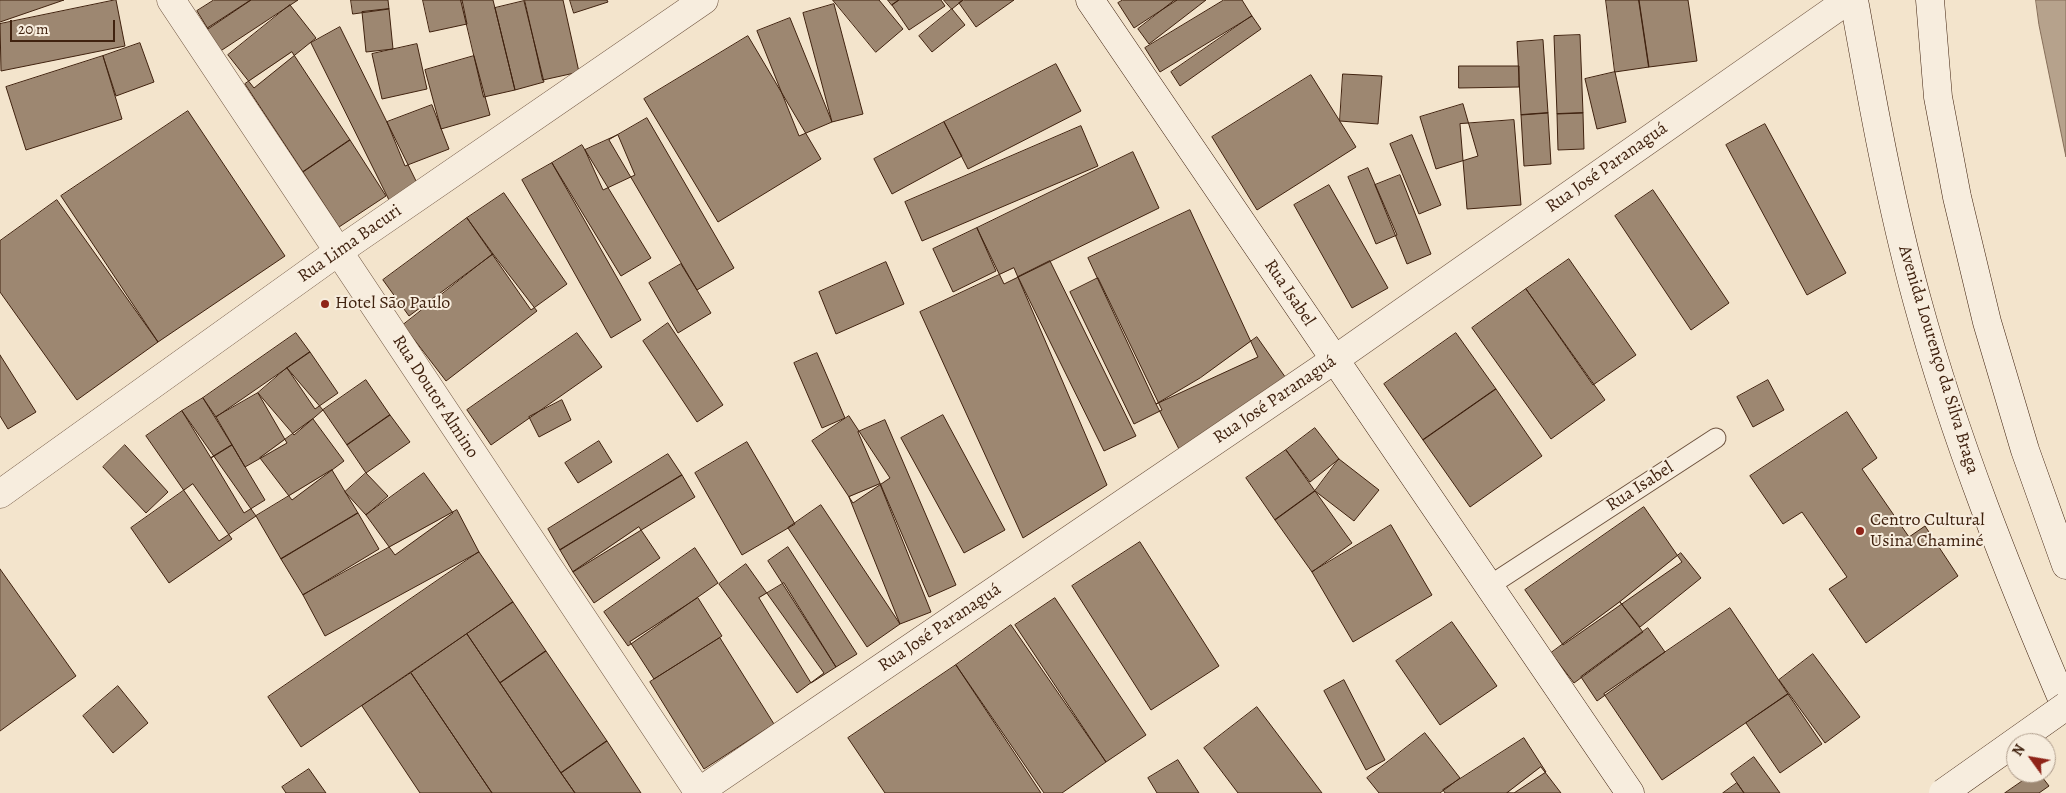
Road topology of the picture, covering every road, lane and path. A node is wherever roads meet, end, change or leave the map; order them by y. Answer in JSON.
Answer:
{"nodes":[{"id":1,"x":171,"y":0,"type":"edge"},
{"id":2,"x":704,"y":0,"type":"edge"},
{"id":3,"x":1090,"y":0,"type":"edge"},
{"id":4,"x":1848,"y":0,"type":"edge"},
{"id":5,"x":1854,"y":0,"type":"edge"},
{"id":6,"x":1930,"y":0,"type":"edge"},
{"id":7,"x":339,"y":251,"type":"junction"},
{"id":8,"x":1334,"y":360,"type":"junction"},
{"id":9,"x":1716,"y":438,"type":"dead end"},
{"id":10,"x":0,"y":494,"type":"edge"},
{"id":11,"x":2066,"y":565,"type":"edge"},
{"id":12,"x":1489,"y":586,"type":"junction"},
{"id":13,"x":2066,"y":707,"type":"edge"},
{"id":14,"x":698,"y":793,"type":"edge"},
{"id":15,"x":1630,"y":793,"type":"edge"},
{"id":16,"x":1943,"y":793,"type":"edge"}],
"edges":[{"from":1,"to":7,"type":"street","name":"Rua Doutor Almino"},
{"from":2,"to":7,"type":"street","name":"Rua Lima Bacuri"},
{"from":3,"to":8,"type":"street","name":"Rua Isabel"},
{"from":4,"to":8,"type":"street","name":"Rua José Paranaguá"},
{"from":5,"to":13,"type":"street","name":"Avenida Lourenço da Silva Braga"},
{"from":6,"to":11,"type":"street"},
{"from":7,"to":10,"type":"street","name":"Rua Lima Bacuri"},
{"from":7,"to":14,"type":"street","name":"Rua Doutor Almino"},
{"from":8,"to":12,"type":"street","name":"Rua Isabel"},
{"from":8,"to":14,"type":"street","name":"Rua José Paranaguá"},
{"from":9,"to":12,"type":"lane","name":"Rua Isabel"},
{"from":12,"to":15,"type":"street","name":"Rua Isabel"},
{"from":13,"to":16,"type":"street","bridge":true}]}
